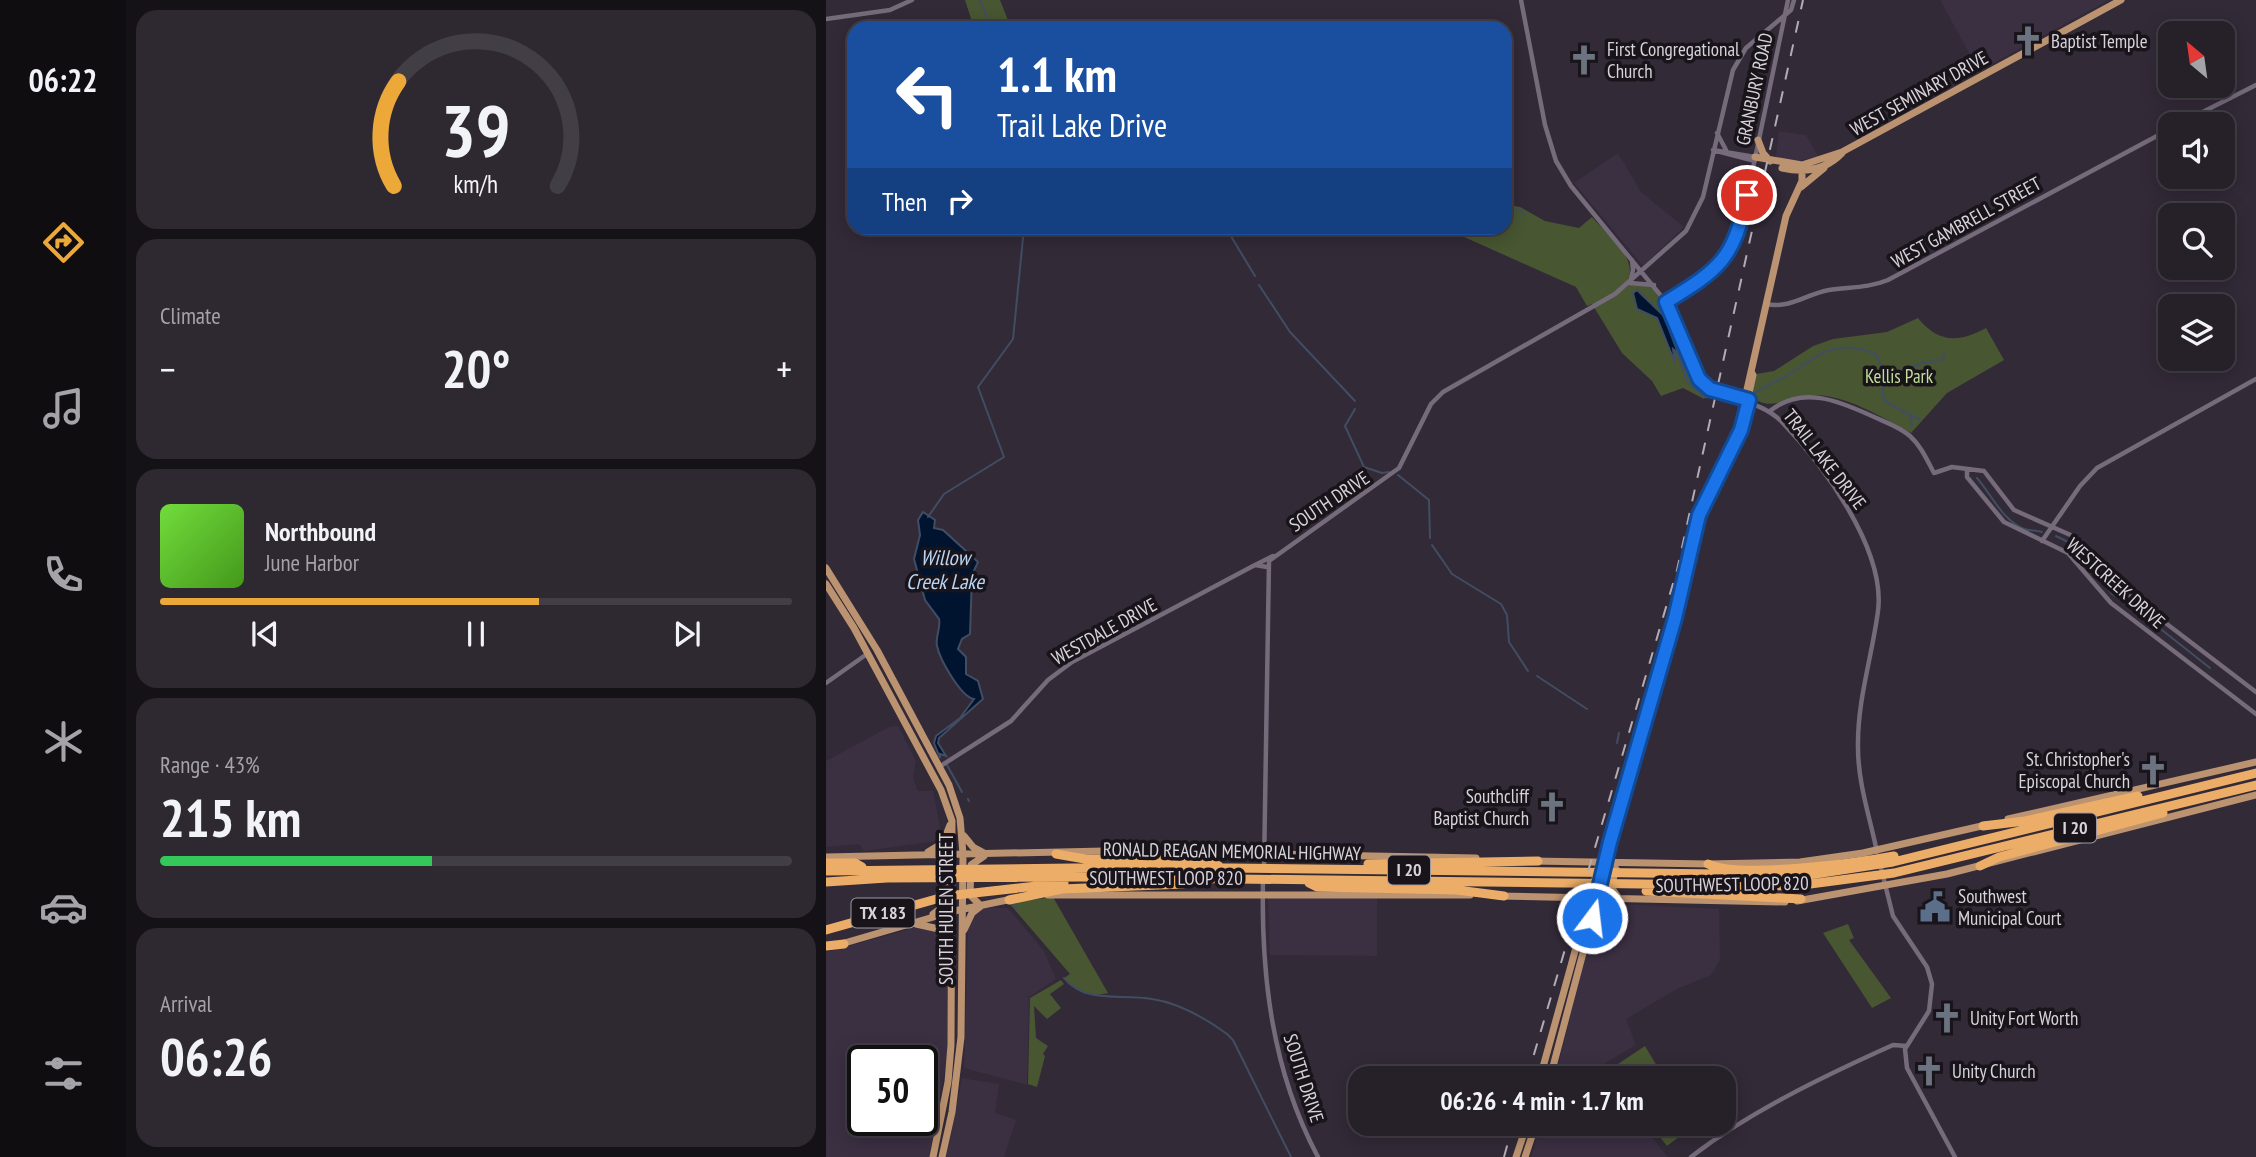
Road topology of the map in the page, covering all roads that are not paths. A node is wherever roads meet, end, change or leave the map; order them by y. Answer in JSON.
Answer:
{"nodes":[{"id":1,"x":912,"y":0,"type":"edge"},
{"id":2,"x":1521,"y":0,"type":"edge"},
{"id":3,"x":1788,"y":0,"type":"edge"},
{"id":4,"x":1794,"y":0,"type":"edge"},
{"id":5,"x":2121,"y":0,"type":"edge"},
{"id":6,"x":1787,"y":15,"type":"junction"},
{"id":7,"x":826,"y":19,"type":"edge"},
{"id":8,"x":1772,"y":24,"type":"junction"},
{"id":9,"x":1783,"y":30,"type":"junction"},
{"id":10,"x":2256,"y":85,"type":"edge"},
{"id":11,"x":2203,"y":112,"type":"edge"},
{"id":12,"x":1717,"y":133,"type":"junction"},
{"id":13,"x":2158,"y":135,"type":"edge"},
{"id":14,"x":1758,"y":140,"type":"junction"},
{"id":15,"x":1713,"y":149,"type":"junction"},
{"id":16,"x":1725,"y":152,"type":"junction"},
{"id":17,"x":1842,"y":152,"type":"junction"},
{"id":18,"x":1755,"y":159,"type":"junction"},
{"id":19,"x":1770,"y":162,"type":"junction"},
{"id":20,"x":1829,"y":163,"type":"junction"},
{"id":21,"x":1785,"y":168,"type":"junction"},
{"id":22,"x":1802,"y":168,"type":"junction"},
{"id":23,"x":1709,"y":170,"type":"junction"},
{"id":24,"x":1798,"y":190,"type":"junction"},
{"id":25,"x":1630,"y":256,"type":"junction"},
{"id":26,"x":1643,"y":271,"type":"junction"},
{"id":27,"x":1630,"y":283,"type":"junction"},
{"id":28,"x":1654,"y":285,"type":"junction"},
{"id":29,"x":1666,"y":302,"type":"junction"},
{"id":30,"x":1766,"y":304,"type":"junction"},
{"id":31,"x":2256,"y":379,"type":"edge"},
{"id":32,"x":1746,"y":400,"type":"junction"},
{"id":33,"x":1779,"y":404,"type":"junction"},
{"id":34,"x":1760,"y":405,"type":"junction"},
{"id":35,"x":1770,"y":411,"type":"junction"},
{"id":36,"x":1929,"y":463,"type":"junction"},
{"id":37,"x":1943,"y":469,"type":"junction"},
{"id":38,"x":1967,"y":470,"type":"junction"},
{"id":39,"x":2054,"y":527,"type":"junction"},
{"id":40,"x":2042,"y":541,"type":"junction"},
{"id":41,"x":1274,"y":556,"type":"junction"},
{"id":42,"x":1255,"y":565,"type":"junction"},
{"id":43,"x":826,"y":568,"type":"edge"},
{"id":44,"x":1267,"y":568,"type":"junction"},
{"id":45,"x":826,"y":584,"type":"edge"},
{"id":46,"x":867,"y":654,"type":"junction"},
{"id":47,"x":826,"y":683,"type":"edge"},
{"id":48,"x":2256,"y":692,"type":"edge"},
{"id":49,"x":2256,"y":714,"type":"edge"},
{"id":50,"x":2256,"y":761,"type":"edge"},
{"id":51,"x":934,"y":766,"type":"junction"},
{"id":52,"x":2256,"y":773,"type":"edge"},
{"id":53,"x":2256,"y":785,"type":"edge"},
{"id":54,"x":2171,"y":794,"type":"junction"},
{"id":55,"x":2256,"y":795,"type":"edge"},
{"id":56,"x":2184,"y":802,"type":"junction"},
{"id":57,"x":951,"y":821,"type":"junction"},
{"id":58,"x":1983,"y":825,"type":"junction"},
{"id":59,"x":962,"y":833,"type":"junction"},
{"id":60,"x":1901,"y":845,"type":"junction"},
{"id":61,"x":935,"y":853,"type":"junction"},
{"id":62,"x":953,"y":853,"type":"junction"},
{"id":63,"x":1877,"y":853,"type":"junction"},
{"id":64,"x":963,"y":854,"type":"junction"},
{"id":65,"x":988,"y":854,"type":"junction"},
{"id":66,"x":1056,"y":854,"type":"junction"},
{"id":67,"x":922,"y":855,"type":"junction"},
{"id":68,"x":1923,"y":855,"type":"junction"},
{"id":69,"x":826,"y":857,"type":"edge"},
{"id":70,"x":1264,"y":859,"type":"junction"},
{"id":71,"x":1542,"y":861,"type":"junction"},
{"id":72,"x":1603,"y":862,"type":"junction"},
{"id":73,"x":826,"y":863,"type":"edge"},
{"id":74,"x":1637,"y":863,"type":"junction"},
{"id":75,"x":1708,"y":864,"type":"junction"},
{"id":76,"x":1980,"y":866,"type":"junction"},
{"id":77,"x":863,"y":868,"type":"junction"},
{"id":78,"x":1224,"y":868,"type":"junction"},
{"id":79,"x":1335,"y":869,"type":"junction"},
{"id":80,"x":826,"y":871,"type":"edge"},
{"id":81,"x":1091,"y":878,"type":"junction"},
{"id":82,"x":1199,"y":880,"type":"junction"},
{"id":83,"x":1304,"y":880,"type":"junction"},
{"id":84,"x":826,"y":882,"type":"edge"},
{"id":85,"x":1887,"y":883,"type":"junction"},
{"id":86,"x":1616,"y":886,"type":"junction"},
{"id":87,"x":1263,"y":892,"type":"junction"},
{"id":88,"x":1504,"y":897,"type":"junction"},
{"id":89,"x":1534,"y":897,"type":"junction"},
{"id":90,"x":1593,"y":899,"type":"junction"},
{"id":91,"x":1009,"y":900,"type":"junction"},
{"id":92,"x":1620,"y":900,"type":"junction"},
{"id":93,"x":1801,"y":900,"type":"junction"},
{"id":94,"x":994,"y":902,"type":"junction"},
{"id":95,"x":980,"y":905,"type":"junction"},
{"id":96,"x":958,"y":910,"type":"junction"},
{"id":97,"x":923,"y":919,"type":"junction"},
{"id":98,"x":912,"y":923,"type":"junction"},
{"id":99,"x":826,"y":930,"type":"edge"},
{"id":100,"x":962,"y":934,"type":"junction"},
{"id":101,"x":844,"y":944,"type":"joint"},
{"id":102,"x":826,"y":948,"type":"edge"},
{"id":103,"x":953,"y":950,"type":"junction"},
{"id":104,"x":952,"y":992,"type":"junction"},
{"id":105,"x":962,"y":992,"type":"junction"},
{"id":106,"x":1906,"y":1048,"type":"junction"},
{"id":107,"x":1544,"y":1066,"type":"edge"},
{"id":108,"x":1552,"y":1066,"type":"edge"},
{"id":109,"x":1523,"y":1136,"type":"edge"},
{"id":110,"x":1531,"y":1136,"type":"edge"},
{"id":111,"x":933,"y":1157,"type":"edge"},
{"id":112,"x":942,"y":1157,"type":"edge"},
{"id":113,"x":1318,"y":1157,"type":"edge"},
{"id":114,"x":1516,"y":1157,"type":"edge"},
{"id":115,"x":1525,"y":1157,"type":"edge"},
{"id":116,"x":1691,"y":1157,"type":"edge"},
{"id":117,"x":1955,"y":1157,"type":"edge"}],
"edges":[{"from":1,"to":7,"type":"street"},
{"from":2,"to":25,"type":"street","name":"TRAIL LAKE DRIVE"},
{"from":3,"to":6,"type":"street","name":"GRANBURY ROAD"},
{"from":4,"to":6,"type":"street","name":"GRANBURY ROAD"},
{"from":5,"to":17,"type":"main road","name":"WEST SEMINARY DRIVE"},
{"from":6,"to":8,"type":"street","name":"SOUTH DRIVE"},
{"from":6,"to":9,"type":"street","name":"GRANBURY ROAD"},
{"from":8,"to":9,"type":"street"},
{"from":8,"to":12,"type":"street","name":"SOUTH DRIVE"},
{"from":9,"to":14,"type":"street","name":"GRANBURY ROAD"},
{"from":10,"to":11,"type":"street"},
{"from":12,"to":15,"type":"street","name":"SOUTH DRIVE"},
{"from":12,"to":16,"type":"street"},
{"from":13,"to":30,"type":"street","name":"WEST GAMBRELL STREET"},
{"from":14,"to":18,"type":"street","name":"GRANBURY ROAD"},
{"from":14,"to":19,"type":"main road"},
{"from":15,"to":16,"type":"street","name":"WEST SEMINARY DRIVE"},
{"from":15,"to":23,"type":"street","name":"SOUTH DRIVE"},
{"from":16,"to":18,"type":"street","name":"WEST SEMINARY DRIVE"},
{"from":16,"to":23,"type":"street"},
{"from":17,"to":20,"type":"main road","name":"WEST SEMINARY DRIVE"},
{"from":17,"to":22,"type":"main road","name":"WEST SEMINARY DRIVE"},
{"from":18,"to":19,"type":"main road","name":"WEST SEMINARY DRIVE"},
{"from":18,"to":21,"type":"main road","name":"WEST SEMINARY DRIVE"},
{"from":18,"to":29,"type":"street","name":"GRANBURY ROAD"},
{"from":19,"to":22,"type":"main road","name":"WEST SEMINARY DRIVE"},
{"from":20,"to":22,"type":"main road","name":"WEST SEMINARY DRIVE"},
{"from":20,"to":24,"type":"main road"},
{"from":21,"to":22,"type":"main road","name":"WEST SEMINARY DRIVE"},
{"from":21,"to":24,"type":"main road"},
{"from":22,"to":24,"type":"main road"},
{"from":23,"to":26,"type":"street","name":"SOUTH DRIVE"},
{"from":24,"to":30,"type":"main road"},
{"from":25,"to":26,"type":"street","name":"TRAIL LAKE DRIVE"},
{"from":25,"to":27,"type":"street"},
{"from":26,"to":27,"type":"street","name":"SOUTH DRIVE"},
{"from":26,"to":28,"type":"street","name":"TRAIL LAKE DRIVE"},
{"from":27,"to":28,"type":"street"},
{"from":27,"to":41,"type":"street","name":"SOUTH DRIVE"},
{"from":28,"to":29,"type":"street","name":"TRAIL LAKE DRIVE"},
{"from":29,"to":32,"type":"street","name":"TRAIL LAKE DRIVE"},
{"from":30,"to":32,"type":"main road"},
{"from":31,"to":39,"type":"street"},
{"from":32,"to":34,"type":"street","name":"TRAIL LAKE DRIVE"},
{"from":32,"to":72,"type":"main road"},
{"from":33,"to":34,"type":"street"},
{"from":33,"to":35,"type":"street"},
{"from":33,"to":36,"type":"street"},
{"from":34,"to":35,"type":"street","name":"TRAIL LAKE DRIVE"},
{"from":35,"to":63,"type":"street","name":"TRAIL LAKE DRIVE"},
{"from":36,"to":37,"type":"street"},
{"from":36,"to":37,"type":"street","name":"WESTCREEK DRIVE"},
{"from":37,"to":38,"type":"street","name":"WESTCREEK DRIVE"},
{"from":38,"to":39,"type":"street","name":"WESTCREEK DRIVE"},
{"from":38,"to":40,"type":"street","name":"WESTCREEK DRIVE"},
{"from":39,"to":40,"type":"street"},
{"from":39,"to":48,"type":"street","name":"WESTCREEK DRIVE"},
{"from":40,"to":49,"type":"street","name":"WESTCREEK DRIVE"},
{"from":41,"to":42,"type":"street","name":"WESTDALE DRIVE"},
{"from":41,"to":44,"type":"street","name":"SOUTH DRIVE"},
{"from":42,"to":44,"type":"street"},
{"from":42,"to":51,"type":"street","name":"WESTDALE DRIVE"},
{"from":43,"to":51,"type":"main road","name":"SOUTH HULEN STREET"},
{"from":44,"to":70,"type":"street","name":"SOUTH DRIVE"},
{"from":45,"to":46,"type":"main road"},
{"from":46,"to":47,"type":"street"},
{"from":46,"to":51,"type":"main road"},
{"from":50,"to":58,"type":"main road","name":"SOUTHWEST LOOP 820"},
{"from":51,"to":57,"type":"main road","name":"SOUTH HULEN STREET"},
{"from":51,"to":59,"type":"main road","name":"SOUTH HULEN STREET"},
{"from":52,"to":54,"type":"highway","name":"RONALD REAGAN MEMORIAL HIGHWAY","number":"I 20"},
{"from":53,"to":56,"type":"highway","name":"RONALD REAGAN MEMORIAL HIGHWAY","number":"I 20"},
{"from":54,"to":58,"type":"highway"},
{"from":54,"to":68,"type":"highway","name":"RONALD REAGAN MEMORIAL HIGHWAY","number":"I 20"},
{"from":55,"to":76,"type":"main road"},
{"from":56,"to":76,"type":"highway"},
{"from":56,"to":86,"type":"highway","name":"RONALD REAGAN MEMORIAL HIGHWAY","number":"I 20"},
{"from":57,"to":62,"type":"main road","name":"SOUTH HULEN STREET"},
{"from":57,"to":67,"type":"main road"},
{"from":58,"to":60,"type":"main road","name":"SOUTHWEST LOOP 820"},
{"from":59,"to":64,"type":"main road","name":"SOUTH HULEN STREET"},
{"from":59,"to":65,"type":"main road"},
{"from":60,"to":63,"type":"main road","name":"SOUTHWEST LOOP 820"},
{"from":60,"to":85,"type":"main road"},
{"from":61,"to":62,"type":"main road","name":"SOUTHWEST LOOP 820"},
{"from":61,"to":67,"type":"main road","name":"SOUTHWEST LOOP 820"},
{"from":61,"to":97,"type":"main road"},
{"from":62,"to":64,"type":"main road","name":"SOUTHWEST LOOP 820"},
{"from":62,"to":96,"type":"main road","name":"SOUTH HULEN STREET"},
{"from":63,"to":75,"type":"main road","name":"SOUTHWEST LOOP 820"},
{"from":63,"to":85,"type":"street","name":"TRAIL LAKE DRIVE"},
{"from":64,"to":65,"type":"main road","name":"SOUTHWEST LOOP 820"},
{"from":64,"to":96,"type":"main road","name":"SOUTH HULEN STREET"},
{"from":65,"to":66,"type":"main road","name":"SOUTHWEST LOOP 820"},
{"from":65,"to":95,"type":"main road"},
{"from":66,"to":70,"type":"main road","name":"SOUTHWEST LOOP 820"},
{"from":66,"to":78,"type":"highway"},
{"from":67,"to":69,"type":"main road","name":"SOUTHWEST LOOP 820"},
{"from":68,"to":75,"type":"highway"},
{"from":68,"to":79,"type":"highway","name":"RONALD REAGAN MEMORIAL HIGHWAY","number":"I 20"},
{"from":70,"to":71,"type":"main road","name":"SOUTHWEST LOOP 820"},
{"from":70,"to":87,"type":"street","name":"SOUTH DRIVE"},
{"from":71,"to":72,"type":"main road","name":"SOUTHWEST LOOP 820"},
{"from":71,"to":79,"type":"highway"},
{"from":71,"to":89,"type":"main road"},
{"from":72,"to":74,"type":"main road","name":"SOUTHWEST LOOP 820"},
{"from":72,"to":90,"type":"main road"},
{"from":73,"to":77,"type":"highway"},
{"from":74,"to":75,"type":"main road","name":"SOUTHWEST LOOP 820"},
{"from":74,"to":92,"type":"main road"},
{"from":76,"to":85,"type":"main road"},
{"from":77,"to":78,"type":"highway","name":"RONALD REAGAN MEMORIAL HIGHWAY","number":"I 20"},
{"from":77,"to":80,"type":"highway","name":"RONALD REAGAN MEMORIAL HIGHWAY","number":"I 20"},
{"from":78,"to":79,"type":"highway","name":"RONALD REAGAN MEMORIAL HIGHWAY","number":"I 20"},
{"from":81,"to":82,"type":"highway","name":"RONALD REAGAN MEMORIAL HIGHWAY","number":"I 20"},
{"from":81,"to":84,"type":"highway","name":"RONALD REAGAN MEMORIAL HIGHWAY","number":"I 20"},
{"from":81,"to":99,"type":"highway","number":"TX 183"},
{"from":82,"to":83,"type":"highway","name":"RONALD REAGAN MEMORIAL HIGHWAY","number":"I 20"},
{"from":82,"to":91,"type":"highway"},
{"from":83,"to":86,"type":"highway","name":"RONALD REAGAN MEMORIAL HIGHWAY","number":"I 20"},
{"from":83,"to":88,"type":"highway"},
{"from":85,"to":93,"type":"main road","name":"SOUTHWEST LOOP 820"},
{"from":85,"to":106,"type":"street","name":"TRAIL LAKE DRIVE"},
{"from":86,"to":93,"type":"highway"},
{"from":87,"to":88,"type":"main road","name":"SOUTHWEST LOOP 820"},
{"from":87,"to":91,"type":"main road","name":"SOUTHWEST LOOP 820"},
{"from":87,"to":113,"type":"street","name":"SOUTH DRIVE"},
{"from":88,"to":89,"type":"main road","name":"SOUTHWEST LOOP 820"},
{"from":89,"to":90,"type":"main road","name":"SOUTHWEST LOOP 820"},
{"from":90,"to":92,"type":"main road","name":"SOUTHWEST LOOP 820"},
{"from":90,"to":107,"type":"main road"},
{"from":90,"to":108,"type":"main road"},
{"from":91,"to":94,"type":"main road","name":"SOUTHWEST LOOP 820"},
{"from":92,"to":93,"type":"main road","name":"SOUTHWEST LOOP 820"},
{"from":94,"to":95,"type":"main road","name":"SOUTHWEST LOOP 820"},
{"from":94,"to":100,"type":"main road"},
{"from":95,"to":96,"type":"main road","name":"SOUTHWEST LOOP 820"},
{"from":96,"to":97,"type":"main road","name":"SOUTHWEST LOOP 820"},
{"from":96,"to":100,"type":"main road","name":"SOUTH HULEN STREET"},
{"from":96,"to":103,"type":"main road","name":"SOUTH HULEN STREET"},
{"from":97,"to":98,"type":"main road","name":"SOUTHWEST LOOP 820"},
{"from":98,"to":101,"type":"main road","name":"SOUTHWEST LOOP 820"},
{"from":98,"to":103,"type":"main road"},
{"from":100,"to":105,"type":"main road","name":"SOUTH HULEN STREET"},
{"from":101,"to":102,"type":"highway"},
{"from":103,"to":104,"type":"main road","name":"SOUTH HULEN STREET"},
{"from":104,"to":105,"type":"main road"},
{"from":104,"to":111,"type":"main road","name":"SOUTH HULEN STREET"},
{"from":105,"to":112,"type":"main road","name":"SOUTH HULEN STREET"},
{"from":106,"to":116,"type":"street"},
{"from":106,"to":117,"type":"street"},
{"from":109,"to":114,"type":"main road"},
{"from":110,"to":115,"type":"main road"}]}
